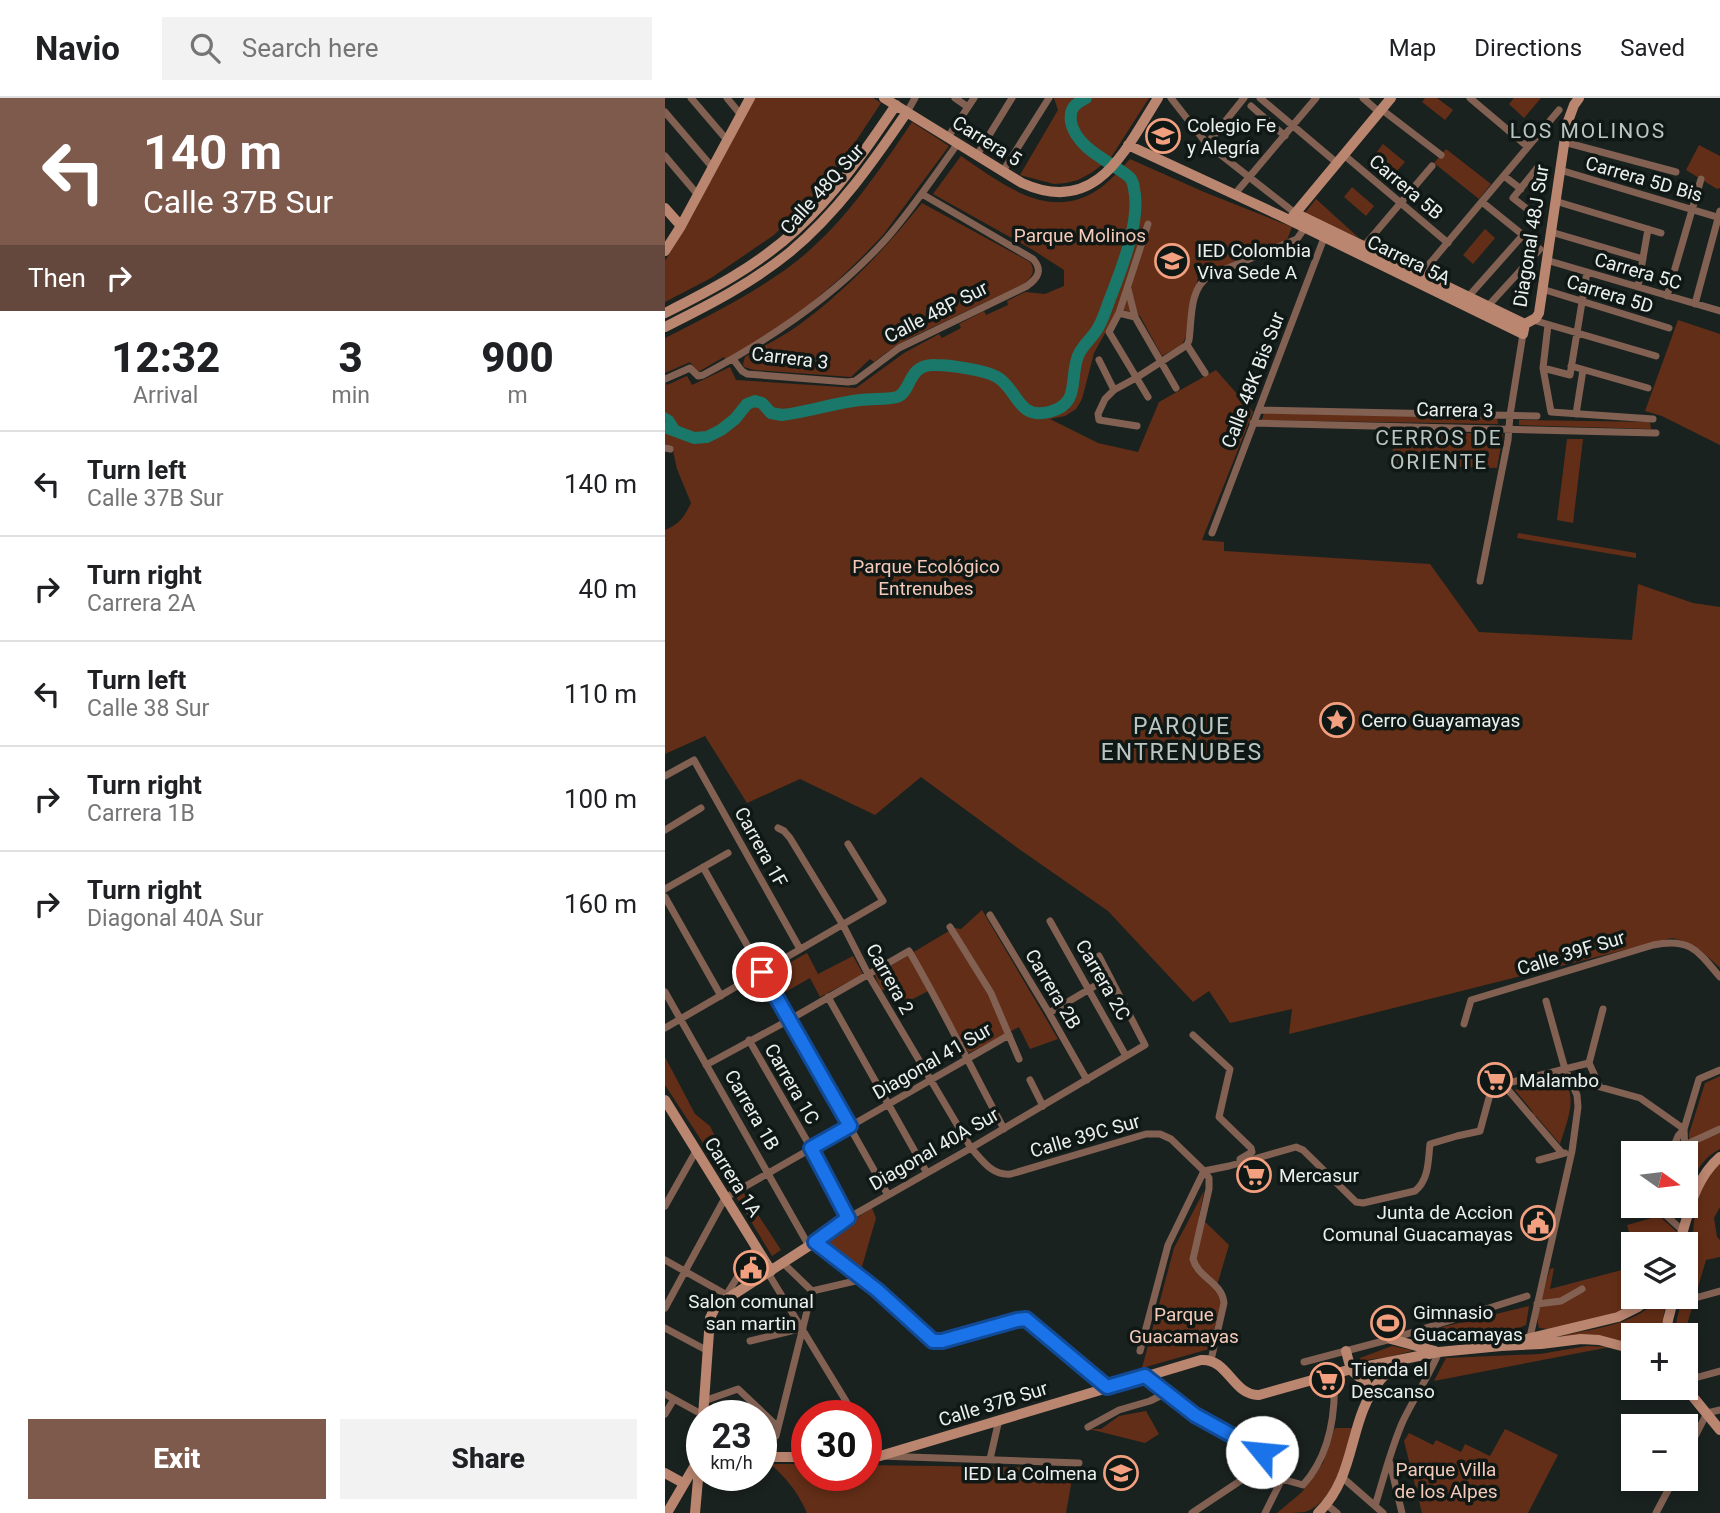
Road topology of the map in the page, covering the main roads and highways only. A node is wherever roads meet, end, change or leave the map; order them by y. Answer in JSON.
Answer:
{"nodes":[{"id":1,"x":750,"y":98,"type":"edge"},
{"id":2,"x":884,"y":98,"type":"edge"},
{"id":3,"x":1158,"y":98,"type":"edge"},
{"id":4,"x":1391,"y":98,"type":"edge"},
{"id":5,"x":1579,"y":98,"type":"edge"},
{"id":6,"x":898,"y":102,"type":"edge"},
{"id":7,"x":907,"y":112,"type":"junction"},
{"id":8,"x":1128,"y":145,"type":"junction"},
{"id":9,"x":665,"y":208,"type":"edge"},
{"id":10,"x":1288,"y":217,"type":"junction"},
{"id":11,"x":1308,"y":224,"type":"junction"},
{"id":12,"x":681,"y":226,"type":"junction"},
{"id":13,"x":665,"y":251,"type":"edge"},
{"id":14,"x":665,"y":313,"type":"edge"},
{"id":15,"x":1527,"y":326,"type":"junction"},
{"id":16,"x":665,"y":327,"type":"edge"},
{"id":17,"x":665,"y":1100,"type":"edge"},
{"id":18,"x":1720,"y":1157,"type":"edge"},
{"id":19,"x":1683,"y":1231,"type":"edge"},
{"id":20,"x":812,"y":1244,"type":"joint"},
{"id":21,"x":770,"y":1272,"type":"junction"},
{"id":22,"x":1634,"y":1309,"type":"edge"},
{"id":23,"x":1391,"y":1339,"type":"road end"},
{"id":24,"x":1621,"y":1345,"type":"edge"},
{"id":25,"x":1501,"y":1346,"type":"junction"},
{"id":26,"x":1346,"y":1351,"type":"road end"},
{"id":27,"x":1439,"y":1352,"type":"junction"},
{"id":28,"x":1409,"y":1359,"type":"junction"},
{"id":29,"x":1351,"y":1370,"type":"junction"},
{"id":30,"x":1107,"y":1387,"type":"junction"},
{"id":31,"x":1370,"y":1394,"type":"junction"},
{"id":32,"x":1698,"y":1399,"type":"edge"},
{"id":33,"x":704,"y":1400,"type":"edge"},
{"id":34,"x":1720,"y":1430,"type":"edge"},
{"id":35,"x":882,"y":1455,"type":"edge"},
{"id":36,"x":665,"y":1473,"type":"edge"},
{"id":37,"x":686,"y":1479,"type":"edge"},
{"id":38,"x":683,"y":1483,"type":"junction"},
{"id":39,"x":697,"y":1491,"type":"edge"},
{"id":40,"x":667,"y":1513,"type":"edge"},
{"id":41,"x":695,"y":1513,"type":"edge"},
{"id":42,"x":1318,"y":1513,"type":"edge"}],
"edges":[{"from":1,"to":12,"type":"main road"},
{"from":2,"to":6,"type":"main road","name":"Carrera 5"},
{"from":3,"to":8,"type":"main road"},
{"from":4,"to":10,"type":"main road"},
{"from":5,"to":15,"type":"main road","name":"Diagonal 48J Sur"},
{"from":6,"to":7,"type":"main road","name":"Carrera 5"},
{"from":6,"to":14,"type":"main road","name":"Calle 48Q Sur"},
{"from":7,"to":8,"type":"main road","name":"Carrera 5"},
{"from":7,"to":16,"type":"main road","name":"Calle 48Q Sur"},
{"from":8,"to":10,"type":"main road"},
{"from":9,"to":12,"type":"main road"},
{"from":10,"to":11,"type":"main road","name":"Carrera 5A"},
{"from":11,"to":15,"type":"main road","name":"Carrera 5A"},
{"from":11,"to":15,"type":"main road","name":"Carrera 5A"},
{"from":12,"to":13,"type":"main road"},
{"from":17,"to":21,"type":"main road","name":"Carrera 1A"},
{"from":18,"to":19,"type":"main road"},
{"from":20,"to":21,"type":"main road","name":"Diagonal 40A Sur"},
{"from":20,"to":30,"type":"main road","name":"Carrera 1B"},
{"from":21,"to":33,"type":"main road","name":"Diagonal 40A Sur"},
{"from":22,"to":25,"type":"main road"},
{"from":23,"to":27,"type":"main road"},
{"from":24,"to":25,"type":"main road"},
{"from":25,"to":27,"type":"main road"},
{"from":26,"to":29,"type":"main road"},
{"from":27,"to":28,"type":"main road"},
{"from":28,"to":29,"type":"main road"},
{"from":28,"to":31,"type":"main road"},
{"from":29,"to":30,"type":"main road","name":"Calle 37B Sur"},
{"from":29,"to":31,"type":"main road"},
{"from":30,"to":35,"type":"main road","name":"Calle 37B Sur"},
{"from":31,"to":42,"type":"main road"},
{"from":32,"to":34,"type":"main road"},
{"from":36,"to":38,"type":"main road"},
{"from":37,"to":38,"type":"main road"},
{"from":38,"to":40,"type":"main road"},
{"from":39,"to":41,"type":"main road"}]}
